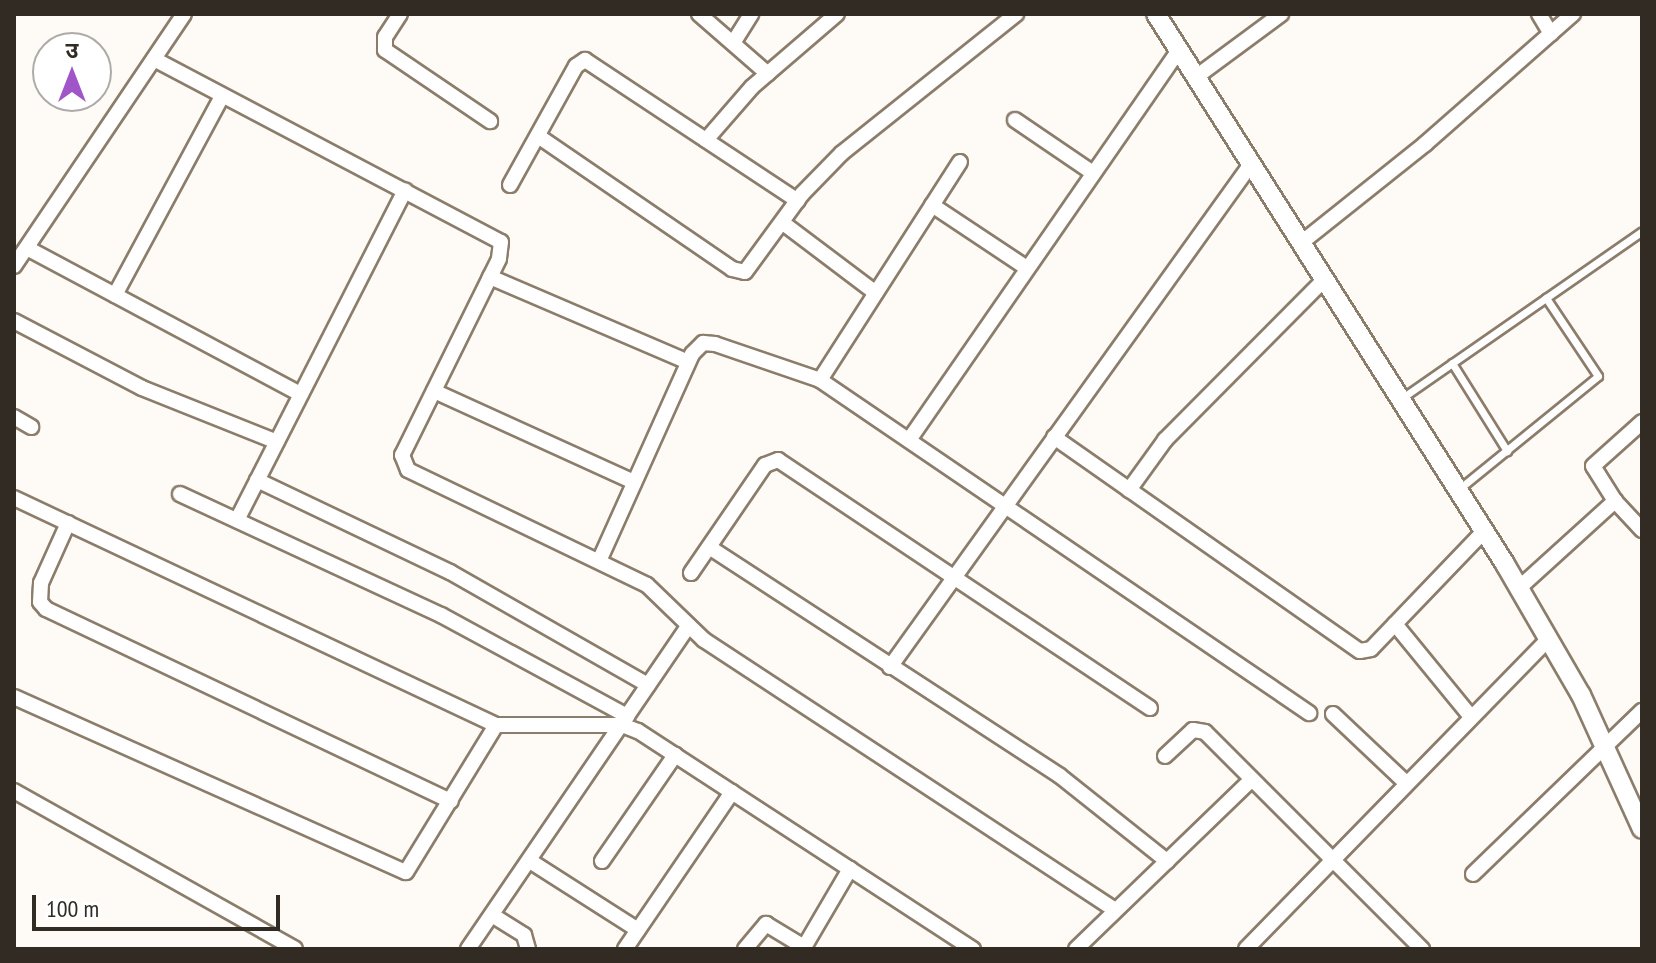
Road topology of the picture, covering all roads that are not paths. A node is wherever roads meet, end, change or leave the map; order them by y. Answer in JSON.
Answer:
{"nodes":[{"id":1,"x":184,"y":14,"type":"edge"},
{"id":2,"x":400,"y":14,"type":"edge"},
{"id":3,"x":699,"y":14,"type":"edge"},
{"id":4,"x":751,"y":14,"type":"edge"},
{"id":5,"x":837,"y":14,"type":"edge"},
{"id":6,"x":1016,"y":14,"type":"edge"},
{"id":7,"x":1156,"y":14,"type":"edge"},
{"id":8,"x":1281,"y":14,"type":"edge"},
{"id":9,"x":1539,"y":14,"type":"edge"},
{"id":10,"x":1573,"y":14,"type":"edge"},
{"id":11,"x":1551,"y":34,"type":"junction"},
{"id":12,"x":735,"y":40,"type":"junction"},
{"id":13,"x":1179,"y":50,"type":"junction"},
{"id":14,"x":154,"y":59,"type":"junction"},
{"id":15,"x":768,"y":74,"type":"junction"},
{"id":16,"x":1196,"y":77,"type":"junction"},
{"id":17,"x":222,"y":96,"type":"junction"},
{"id":18,"x":1015,"y":120,"type":"dead end"},
{"id":19,"x":490,"y":121,"type":"dead end"},
{"id":20,"x":538,"y":136,"type":"junction"},
{"id":21,"x":706,"y":140,"type":"junction"},
{"id":22,"x":960,"y":162,"type":"dead end"},
{"id":23,"x":1251,"y":164,"type":"junction"},
{"id":24,"x":1093,"y":173,"type":"junction"},
{"id":25,"x":510,"y":185,"type":"dead end"},
{"id":26,"x":405,"y":190,"type":"junction"},
{"id":27,"x":798,"y":201,"type":"junction"},
{"id":28,"x":932,"y":205,"type":"junction"},
{"id":29,"x":783,"y":223,"type":"junction"},
{"id":30,"x":1642,"y":231,"type":"edge"},
{"id":31,"x":1301,"y":243,"type":"junction"},
{"id":32,"x":27,"y":248,"type":"junction"},
{"id":33,"x":14,"y":266,"type":"edge"},
{"id":34,"x":1027,"y":268,"type":"junction"},
{"id":35,"x":490,"y":277,"type":"junction"},
{"id":36,"x":1324,"y":280,"type":"junction"},
{"id":37,"x":876,"y":293,"type":"junction"},
{"id":38,"x":115,"y":295,"type":"junction"},
{"id":39,"x":1546,"y":298,"type":"junction"},
{"id":40,"x":14,"y":321,"type":"edge"},
{"id":41,"x":688,"y":362,"type":"junction"},
{"id":42,"x":1452,"y":363,"type":"junction"},
{"id":43,"x":820,"y":380,"type":"junction"},
{"id":44,"x":434,"y":391,"type":"junction"},
{"id":45,"x":301,"y":394,"type":"junction"},
{"id":46,"x":1400,"y":399,"type":"junction"},
{"id":47,"x":14,"y":417,"type":"edge"},
{"id":48,"x":1642,"y":422,"type":"edge"},
{"id":49,"x":31,"y":427,"type":"dead end"},
{"id":50,"x":1054,"y":437,"type":"junction"},
{"id":51,"x":909,"y":440,"type":"junction"},
{"id":52,"x":277,"y":442,"type":"junction"},
{"id":53,"x":1507,"y":451,"type":"junction"},
{"id":54,"x":257,"y":480,"type":"junction"},
{"id":55,"x":634,"y":482,"type":"junction"},
{"id":56,"x":1459,"y":489,"type":"junction"},
{"id":57,"x":1129,"y":490,"type":"junction"},
{"id":58,"x":180,"y":494,"type":"dead end"},
{"id":59,"x":14,"y":498,"type":"edge"},
{"id":60,"x":1615,"y":501,"type":"junction"},
{"id":61,"x":1006,"y":503,"type":"junction"},
{"id":62,"x":237,"y":520,"type":"junction"},
{"id":63,"x":68,"y":523,"type":"junction"},
{"id":64,"x":1642,"y":530,"type":"edge"},
{"id":65,"x":1484,"y":531,"type":"junction"},
{"id":66,"x":709,"y":547,"type":"junction"},
{"id":67,"x":600,"y":559,"type":"junction"},
{"id":68,"x":691,"y":573,"type":"dead end"},
{"id":69,"x":954,"y":578,"type":"junction"},
{"id":70,"x":1519,"y":588,"type":"junction"},
{"id":71,"x":1395,"y":624,"type":"junction"},
{"id":72,"x":688,"y":626,"type":"junction"},
{"id":73,"x":1549,"y":639,"type":"junction"},
{"id":74,"x":890,"y":667,"type":"junction"},
{"id":75,"x":648,"y":685,"type":"junction"},
{"id":76,"x":14,"y":697,"type":"edge"},
{"id":77,"x":1150,"y":708,"type":"dead end"},
{"id":78,"x":1642,"y":711,"type":"edge"},
{"id":79,"x":1309,"y":713,"type":"dead end"},
{"id":80,"x":1333,"y":714,"type":"dead end"},
{"id":81,"x":1471,"y":717,"type":"junction"},
{"id":82,"x":624,"y":721,"type":"junction"},
{"id":83,"x":496,"y":725,"type":"junction"},
{"id":84,"x":1601,"y":746,"type":"junction"},
{"id":85,"x":675,"y":755,"type":"junction"},
{"id":86,"x":1165,"y":756,"type":"dead end"},
{"id":87,"x":1251,"y":780,"type":"junction"},
{"id":88,"x":1406,"y":783,"type":"junction"},
{"id":89,"x":732,"y":792,"type":"junction"},
{"id":90,"x":16,"y":797,"type":"edge"},
{"id":91,"x":451,"y":801,"type":"junction"},
{"id":92,"x":1642,"y":829,"type":"edge"},
{"id":93,"x":530,"y":861,"type":"junction"},
{"id":94,"x":602,"y":861,"type":"dead end"},
{"id":95,"x":1167,"y":861,"type":"junction"},
{"id":96,"x":1329,"y":861,"type":"junction"},
{"id":97,"x":850,"y":869,"type":"junction"},
{"id":98,"x":1473,"y":874,"type":"dead end"},
{"id":99,"x":1115,"y":910,"type":"junction"},
{"id":100,"x":492,"y":915,"type":"junction"},
{"id":101,"x":638,"y":930,"type":"junction"},
{"id":102,"x":804,"y":948,"type":"edge"},
{"id":103,"x":295,"y":949,"type":"edge"},
{"id":104,"x":468,"y":949,"type":"edge"},
{"id":105,"x":528,"y":949,"type":"edge"},
{"id":106,"x":625,"y":949,"type":"edge"},
{"id":107,"x":745,"y":949,"type":"edge"},
{"id":108,"x":973,"y":949,"type":"edge"},
{"id":109,"x":1076,"y":949,"type":"edge"},
{"id":110,"x":1246,"y":949,"type":"edge"},
{"id":111,"x":1422,"y":949,"type":"edge"}],
"edges":[{"from":1,"to":14,"type":"street"},
{"from":2,"to":19,"type":"street"},
{"from":3,"to":12,"type":"street"},
{"from":4,"to":12,"type":"street"},
{"from":5,"to":15,"type":"street"},
{"from":6,"to":27,"type":"street"},
{"from":7,"to":13,"type":"street"},
{"from":8,"to":16,"type":"street"},
{"from":9,"to":11,"type":"street"},
{"from":10,"to":11,"type":"street"},
{"from":11,"to":31,"type":"street"},
{"from":12,"to":15,"type":"street"},
{"from":13,"to":16,"type":"street"},
{"from":13,"to":24,"type":"street"},
{"from":14,"to":17,"type":"street"},
{"from":14,"to":32,"type":"street"},
{"from":15,"to":21,"type":"street"},
{"from":16,"to":23,"type":"street"},
{"from":17,"to":26,"type":"street"},
{"from":17,"to":38,"type":"street"},
{"from":18,"to":24,"type":"street"},
{"from":20,"to":21,"type":"street"},
{"from":20,"to":25,"type":"street"},
{"from":20,"to":29,"type":"street"},
{"from":21,"to":27,"type":"street"},
{"from":22,"to":28,"type":"street"},
{"from":23,"to":31,"type":"street"},
{"from":23,"to":50,"type":"street"},
{"from":24,"to":34,"type":"street"},
{"from":26,"to":35,"type":"street"},
{"from":26,"to":45,"type":"street"},
{"from":27,"to":29,"type":"street"},
{"from":28,"to":34,"type":"street"},
{"from":28,"to":37,"type":"street"},
{"from":29,"to":37,"type":"street"},
{"from":30,"to":39,"type":"lane"},
{"from":31,"to":36,"type":"street"},
{"from":32,"to":33,"type":"street"},
{"from":32,"to":38,"type":"street"},
{"from":34,"to":51,"type":"street"},
{"from":35,"to":41,"type":"street"},
{"from":35,"to":44,"type":"street"},
{"from":36,"to":46,"type":"street"},
{"from":36,"to":57,"type":"street"},
{"from":37,"to":43,"type":"street"},
{"from":38,"to":45,"type":"street"},
{"from":39,"to":42,"type":"lane"},
{"from":39,"to":53,"type":"lane"},
{"from":40,"to":52,"type":"street"},
{"from":41,"to":43,"type":"street"},
{"from":41,"to":55,"type":"street"},
{"from":42,"to":46,"type":"lane"},
{"from":42,"to":53,"type":"lane"},
{"from":43,"to":51,"type":"street"},
{"from":44,"to":55,"type":"street"},
{"from":44,"to":67,"type":"street"},
{"from":45,"to":52,"type":"street"},
{"from":46,"to":56,"type":"street"},
{"from":47,"to":49,"type":"street"},
{"from":48,"to":60,"type":"street"},
{"from":50,"to":57,"type":"street"},
{"from":50,"to":61,"type":"street"},
{"from":51,"to":61,"type":"street"},
{"from":52,"to":54,"type":"street"},
{"from":53,"to":56,"type":"lane"},
{"from":54,"to":62,"type":"street"},
{"from":54,"to":75,"type":"street"},
{"from":55,"to":67,"type":"street"},
{"from":56,"to":65,"type":"street"},
{"from":57,"to":71,"type":"street"},
{"from":58,"to":62,"type":"street"},
{"from":59,"to":63,"type":"street"},
{"from":60,"to":64,"type":"street"},
{"from":60,"to":70,"type":"street"},
{"from":61,"to":69,"type":"street"},
{"from":61,"to":79,"type":"street"},
{"from":62,"to":82,"type":"street"},
{"from":63,"to":83,"type":"street"},
{"from":63,"to":91,"type":"street"},
{"from":65,"to":70,"type":"street"},
{"from":65,"to":71,"type":"street"},
{"from":66,"to":68,"type":"street"},
{"from":66,"to":69,"type":"street"},
{"from":66,"to":74,"type":"street"},
{"from":67,"to":72,"type":"street"},
{"from":69,"to":74,"type":"street"},
{"from":69,"to":77,"type":"street"},
{"from":70,"to":73,"type":"street"},
{"from":71,"to":81,"type":"street"},
{"from":72,"to":75,"type":"street"},
{"from":72,"to":99,"type":"street"},
{"from":73,"to":81,"type":"street"},
{"from":73,"to":84,"type":"street"},
{"from":74,"to":95,"type":"street"},
{"from":75,"to":82,"type":"street"},
{"from":76,"to":91,"type":"street"},
{"from":78,"to":84,"type":"street"},
{"from":80,"to":88,"type":"street"},
{"from":81,"to":88,"type":"street"},
{"from":82,"to":83,"type":"street"},
{"from":82,"to":85,"type":"street"},
{"from":82,"to":93,"type":"street"},
{"from":83,"to":91,"type":"street"},
{"from":84,"to":92,"type":"street"},
{"from":84,"to":98,"type":"street"},
{"from":85,"to":89,"type":"street"},
{"from":85,"to":94,"type":"street"},
{"from":86,"to":87,"type":"street"},
{"from":87,"to":95,"type":"street"},
{"from":87,"to":96,"type":"street"},
{"from":88,"to":96,"type":"street"},
{"from":89,"to":97,"type":"street"},
{"from":89,"to":101,"type":"street"},
{"from":90,"to":103,"type":"street"},
{"from":93,"to":100,"type":"street"},
{"from":93,"to":101,"type":"street"},
{"from":95,"to":99,"type":"street"},
{"from":96,"to":110,"type":"street"},
{"from":96,"to":111,"type":"street"},
{"from":97,"to":102,"type":"street"},
{"from":97,"to":108,"type":"street"},
{"from":99,"to":109,"type":"street"},
{"from":100,"to":104,"type":"street"},
{"from":100,"to":105,"type":"street"},
{"from":101,"to":106,"type":"street"},
{"from":102,"to":107,"type":"street"}]}
